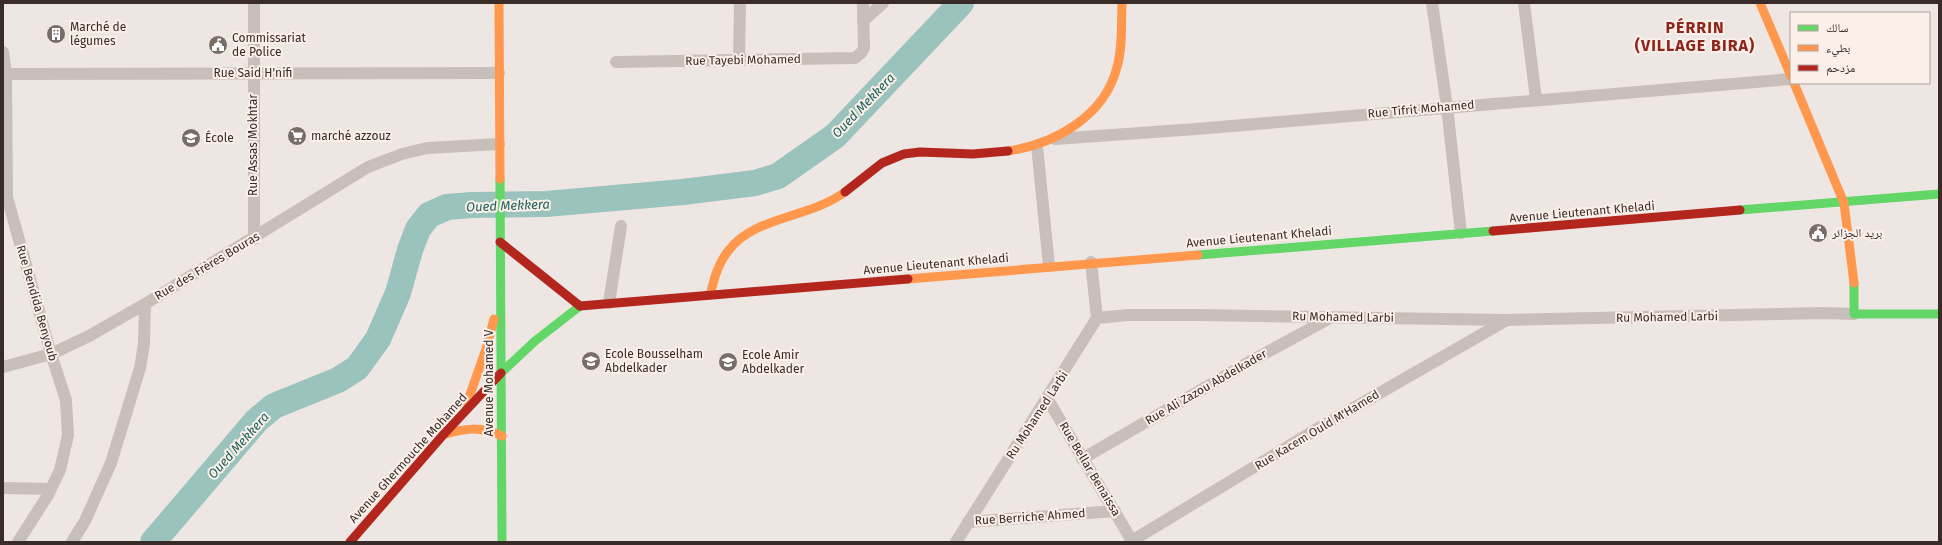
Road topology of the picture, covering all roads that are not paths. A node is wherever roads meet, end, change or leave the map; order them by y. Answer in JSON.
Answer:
{"nodes":[{"id":1,"x":254,"y":3,"type":"edge"},
{"id":2,"x":499,"y":3,"type":"edge"},
{"id":3,"x":740,"y":3,"type":"edge"},
{"id":4,"x":863,"y":3,"type":"edge"},
{"id":5,"x":883,"y":3,"type":"edge"},
{"id":6,"x":1122,"y":3,"type":"edge"},
{"id":7,"x":1432,"y":3,"type":"edge"},
{"id":8,"x":1524,"y":3,"type":"edge"},
{"id":9,"x":1760,"y":3,"type":"edge"},
{"id":10,"x":863,"y":21,"type":"junction"},
{"id":11,"x":3,"y":52,"type":"edge"},
{"id":12,"x":739,"y":60,"type":"junction"},
{"id":13,"x":616,"y":62,"type":"dead end"},
{"id":14,"x":253,"y":73,"type":"junction"},
{"id":15,"x":499,"y":73,"type":"junction"},
{"id":16,"x":4,"y":74,"type":"edge"},
{"id":17,"x":1790,"y":75,"type":"edge"},
{"id":18,"x":1790,"y":77,"type":"edge"},
{"id":19,"x":1794,"y":84,"type":"edge"},
{"id":20,"x":1536,"y":99,"type":"junction"},
{"id":21,"x":1447,"y":107,"type":"junction"},
{"id":22,"x":1051,"y":139,"type":"junction"},
{"id":23,"x":499,"y":144,"type":"junction"},
{"id":24,"x":1037,"y":146,"type":"junction"},
{"id":25,"x":1939,"y":194,"type":"edge"},
{"id":26,"x":5,"y":197,"type":"edge"},
{"id":27,"x":1844,"y":203,"type":"junction"},
{"id":28,"x":621,"y":226,"type":"dead end"},
{"id":29,"x":1461,"y":233,"type":"junction"},
{"id":30,"x":254,"y":239,"type":"junction"},
{"id":31,"x":500,"y":242,"type":"junction"},
{"id":32,"x":1092,"y":262,"type":"junction"},
{"id":33,"x":1049,"y":266,"type":"junction"},
{"id":34,"x":501,"y":287,"type":"junction"},
{"id":35,"x":710,"y":295,"type":"junction"},
{"id":36,"x":609,"y":303,"type":"junction"},
{"id":37,"x":145,"y":304,"type":"junction"},
{"id":38,"x":580,"y":306,"type":"junction"},
{"id":39,"x":1854,"y":314,"type":"junction"},
{"id":40,"x":1939,"y":314,"type":"edge"},
{"id":41,"x":1332,"y":317,"type":"junction"},
{"id":42,"x":1097,"y":318,"type":"junction"},
{"id":43,"x":1506,"y":320,"type":"junction"},
{"id":44,"x":51,"y":354,"type":"junction"},
{"id":45,"x":3,"y":367,"type":"edge"},
{"id":46,"x":501,"y":373,"type":"junction"},
{"id":47,"x":1047,"y":398,"type":"junction"},
{"id":48,"x":464,"y":412,"type":"junction"},
{"id":49,"x":443,"y":435,"type":"junction"},
{"id":50,"x":502,"y":436,"type":"junction"},
{"id":51,"x":1082,"y":459,"type":"junction"},
{"id":52,"x":3,"y":488,"type":"edge"},
{"id":53,"x":51,"y":489,"type":"junction"},
{"id":54,"x":1115,"y":511,"type":"junction"},
{"id":55,"x":968,"y":522,"type":"junction"},
{"id":56,"x":354,"y":540,"type":"edge"},
{"id":57,"x":1131,"y":541,"type":"edge"},
{"id":58,"x":18,"y":542,"type":"edge"},
{"id":59,"x":72,"y":542,"type":"edge"},
{"id":60,"x":502,"y":542,"type":"edge"},
{"id":61,"x":956,"y":542,"type":"edge"}],
"edges":[{"from":1,"to":14,"type":"street","name":"Rue Assas Mokhtar"},
{"from":2,"to":15,"type":"main road"},
{"from":3,"to":12,"type":"street"},
{"from":4,"to":10,"type":"street"},
{"from":5,"to":10,"type":"street"},
{"from":6,"to":22,"type":"main road"},
{"from":7,"to":21,"type":"street"},
{"from":8,"to":20,"type":"street"},
{"from":9,"to":17,"type":"main road"},
{"from":10,"to":12,"type":"street","name":"Rue Tayebi Mohamed"},
{"from":11,"to":16,"type":"street","name":"Rue Bendida Benyoub"},
{"from":12,"to":13,"type":"street","name":"Rue Tayebi Mohamed"},
{"from":14,"to":15,"type":"street","name":"Rue Said H'nifi"},
{"from":14,"to":16,"type":"street","name":"Rue Said H'nifi"},
{"from":14,"to":30,"type":"street","name":"Rue Assas Mokhtar"},
{"from":15,"to":23,"type":"main road"},
{"from":16,"to":26,"type":"street","name":"Rue Bendida Benyoub"},
{"from":18,"to":20,"type":"street","name":"Rue Tifrit Mohamed"},
{"from":19,"to":27,"type":"main road"},
{"from":20,"to":21,"type":"street","name":"Rue Tifrit Mohamed"},
{"from":21,"to":22,"type":"street","name":"Rue Tifrit Mohamed"},
{"from":21,"to":29,"type":"street"},
{"from":22,"to":24,"type":"main road"},
{"from":23,"to":30,"type":"street","name":"Rue des Frères Bouras"},
{"from":23,"to":31,"type":"main road","name":"Avenue Mohamed V"},
{"from":24,"to":33,"type":"street"},
{"from":24,"to":35,"type":"main road"},
{"from":25,"to":27,"type":"main road","name":"Avenue Lieutenant Kheladi"},
{"from":26,"to":44,"type":"street","name":"Rue Bendida Benyoub"},
{"from":27,"to":29,"type":"main road","name":"Avenue Lieutenant Kheladi"},
{"from":27,"to":39,"type":"main road"},
{"from":28,"to":36,"type":"street"},
{"from":29,"to":32,"type":"main road","name":"Avenue Lieutenant Kheladi"},
{"from":30,"to":37,"type":"street","name":"Rue des Frères Bouras"},
{"from":31,"to":34,"type":"main road","name":"Avenue Mohamed V"},
{"from":31,"to":38,"type":"main road"},
{"from":32,"to":33,"type":"main road","name":"Avenue Lieutenant Kheladi"},
{"from":32,"to":42,"type":"street"},
{"from":33,"to":35,"type":"main road","name":"Avenue Lieutenant Kheladi"},
{"from":34,"to":46,"type":"main road","name":"Avenue Mohamed V"},
{"from":34,"to":48,"type":"main road"},
{"from":35,"to":36,"type":"main road","name":"Avenue Lieutenant Kheladi"},
{"from":36,"to":38,"type":"main road","name":"Avenue Lieutenant Kheladi"},
{"from":37,"to":44,"type":"street"},
{"from":37,"to":59,"type":"street","name":"Rue des Frères Bouras"},
{"from":38,"to":46,"type":"main road","name":"Avenue Ghermouche Mohamed"},
{"from":39,"to":40,"type":"main road"},
{"from":39,"to":43,"type":"street","name":"Ru Mohamed Larbi"},
{"from":41,"to":42,"type":"street","name":"Ru Mohamed Larbi"},
{"from":41,"to":43,"type":"street","name":"Ru Mohamed Larbi"},
{"from":41,"to":51,"type":"street","name":"Rue Ali Zazou Abdelkader"},
{"from":42,"to":47,"type":"street","name":"Ru Mohamed Larbi"},
{"from":43,"to":57,"type":"street","name":"Rue Kacem Ould M'Hamed"},
{"from":44,"to":45,"type":"street"},
{"from":44,"to":53,"type":"street","name":"Rue Bendida Benyoub"},
{"from":46,"to":48,"type":"main road","name":"Avenue Ghermouche Mohamed"},
{"from":46,"to":50,"type":"main road","name":"Avenue Mohamed V"},
{"from":47,"to":51,"type":"street","name":"Rue Bellar Benaissa"},
{"from":47,"to":55,"type":"street","name":"Ru Mohamed Larbi"},
{"from":48,"to":49,"type":"main road","name":"Avenue Ghermouche Mohamed"},
{"from":49,"to":50,"type":"main road"},
{"from":49,"to":56,"type":"main road","name":"Avenue Ghermouche Mohamed"},
{"from":50,"to":60,"type":"main road","name":"Avenue Mohamed V"},
{"from":51,"to":54,"type":"street","name":"Rue Bellar Benaissa"},
{"from":52,"to":53,"type":"street"},
{"from":53,"to":58,"type":"street","name":"Rue Bendida Benyoub"},
{"from":54,"to":55,"type":"street","name":"Rue Berriche Ahmed"},
{"from":54,"to":57,"type":"street","name":"Rue Bellar Benaissa"},
{"from":55,"to":61,"type":"street","name":"Ru Mohamed Larbi"}]}
